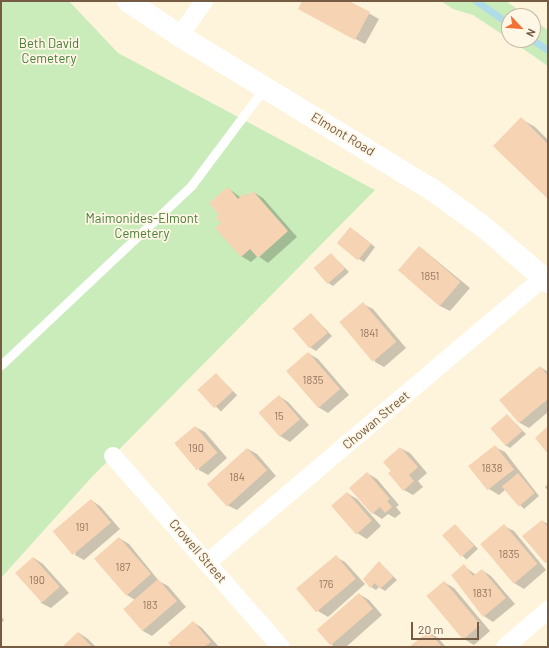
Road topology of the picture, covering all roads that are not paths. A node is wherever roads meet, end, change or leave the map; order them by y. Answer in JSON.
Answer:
{"nodes":[{"id":1,"x":128,"y":1,"type":"edge"},
{"id":2,"x":204,"y":1,"type":"edge"},
{"id":3,"x":180,"y":36,"type":"junction"},
{"id":4,"x":265,"y":87,"type":"junction"},
{"id":5,"x":546,"y":280,"type":"edge"},
{"id":6,"x":1,"y":365,"type":"edge"},
{"id":7,"x":113,"y":456,"type":"dead end"},
{"id":8,"x":208,"y":562,"type":"junction"},
{"id":9,"x":548,"y":610,"type":"edge"},
{"id":10,"x":281,"y":647,"type":"edge"},
{"id":11,"x":505,"y":647,"type":"edge"}],
"edges":[{"from":1,"to":3,"type":"main road","name":"Elmont Road"},
{"from":2,"to":3,"type":"street"},
{"from":3,"to":4,"type":"main road","name":"Elmont Road"},
{"from":4,"to":5,"type":"main road","name":"Elmont Road"},
{"from":4,"to":6,"type":"lane"},
{"from":5,"to":8,"type":"street","name":"Chowan Street"},
{"from":7,"to":8,"type":"street","name":"Crowell Street"},
{"from":8,"to":10,"type":"street","name":"Crowell Street"},
{"from":9,"to":11,"type":"street"}]}
